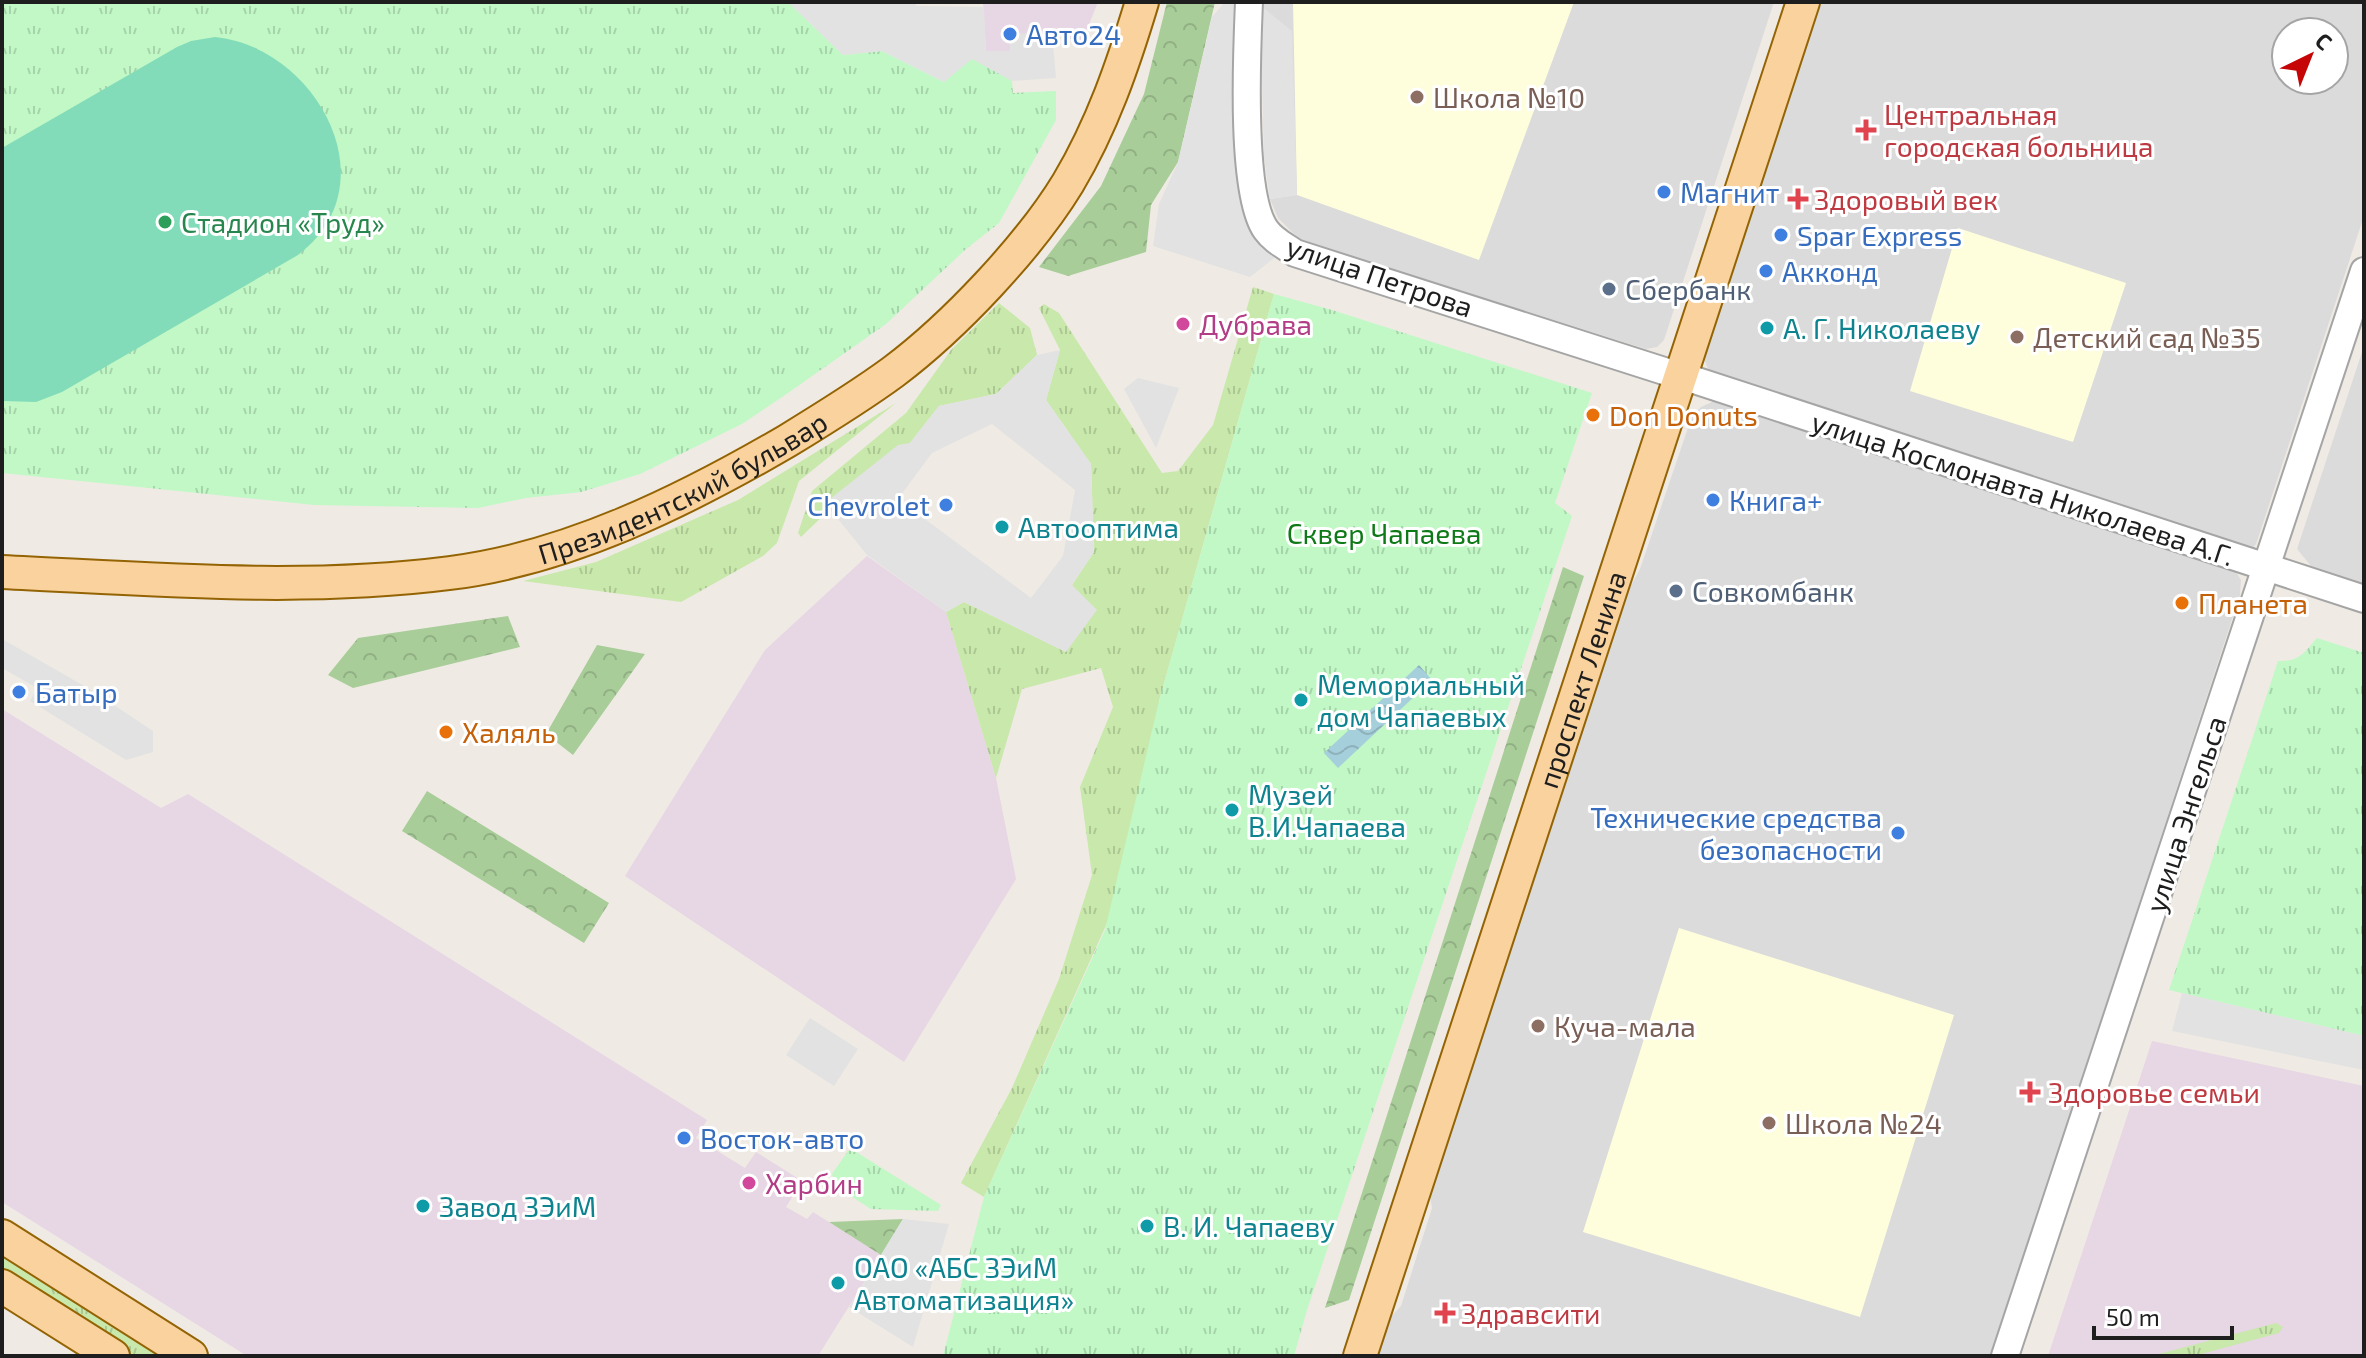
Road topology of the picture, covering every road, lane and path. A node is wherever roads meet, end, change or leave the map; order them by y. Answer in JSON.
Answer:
{"nodes":[{"id":1,"x":1123,"y":2,"type":"edge"},
{"id":2,"x":1142,"y":2,"type":"edge"},
{"id":3,"x":1249,"y":2,"type":"edge"},
{"id":4,"x":1784,"y":2,"type":"edge"},
{"id":5,"x":1803,"y":2,"type":"edge"},
{"id":6,"x":2364,"y":271,"type":"edge"},
{"id":7,"x":1488,"y":314,"type":"joint"},
{"id":8,"x":1673,"y":374,"type":"junction"},
{"id":9,"x":2,"y":554,"type":"edge"},
{"id":10,"x":2266,"y":568,"type":"junction"},
{"id":11,"x":2,"y":572,"type":"edge"},
{"id":12,"x":2364,"y":599,"type":"edge"},
{"id":13,"x":2,"y":1236,"type":"edge"},
{"id":14,"x":2,"y":1286,"type":"edge"},
{"id":15,"x":113,"y":1356,"type":"edge"},
{"id":16,"x":191,"y":1356,"type":"edge"},
{"id":17,"x":1342,"y":1356,"type":"edge"},
{"id":18,"x":1360,"y":1356,"type":"edge"},
{"id":19,"x":2005,"y":1356,"type":"edge"}],
"edges":[{"from":1,"to":9,"type":"main road","name":"Президентский бульвар"},
{"from":2,"to":11,"type":"main road","name":"Президентский бульвар"},
{"from":3,"to":7,"type":"street","name":"улица Петрова"},
{"from":4,"to":8,"type":"main road","name":"проспект Ленина"},
{"from":5,"to":8,"type":"main road","name":"проспект Ленина"},
{"from":6,"to":10,"type":"street","name":"улица Энгельса"},
{"from":7,"to":8,"type":"street","name":"улица Космонавта Николаева А.Г."},
{"from":8,"to":10,"type":"street","name":"улица Космонавта Николаева А.Г."},
{"from":8,"to":17,"type":"main road","name":"проспект Ленина"},
{"from":8,"to":18,"type":"main road","name":"проспект Ленина"},
{"from":10,"to":12,"type":"street","name":"улица Космонавта Николаева А.Г."},
{"from":10,"to":19,"type":"street","name":"улица Энгельса"},
{"from":13,"to":16,"type":"main road"},
{"from":14,"to":15,"type":"main road"}]}
